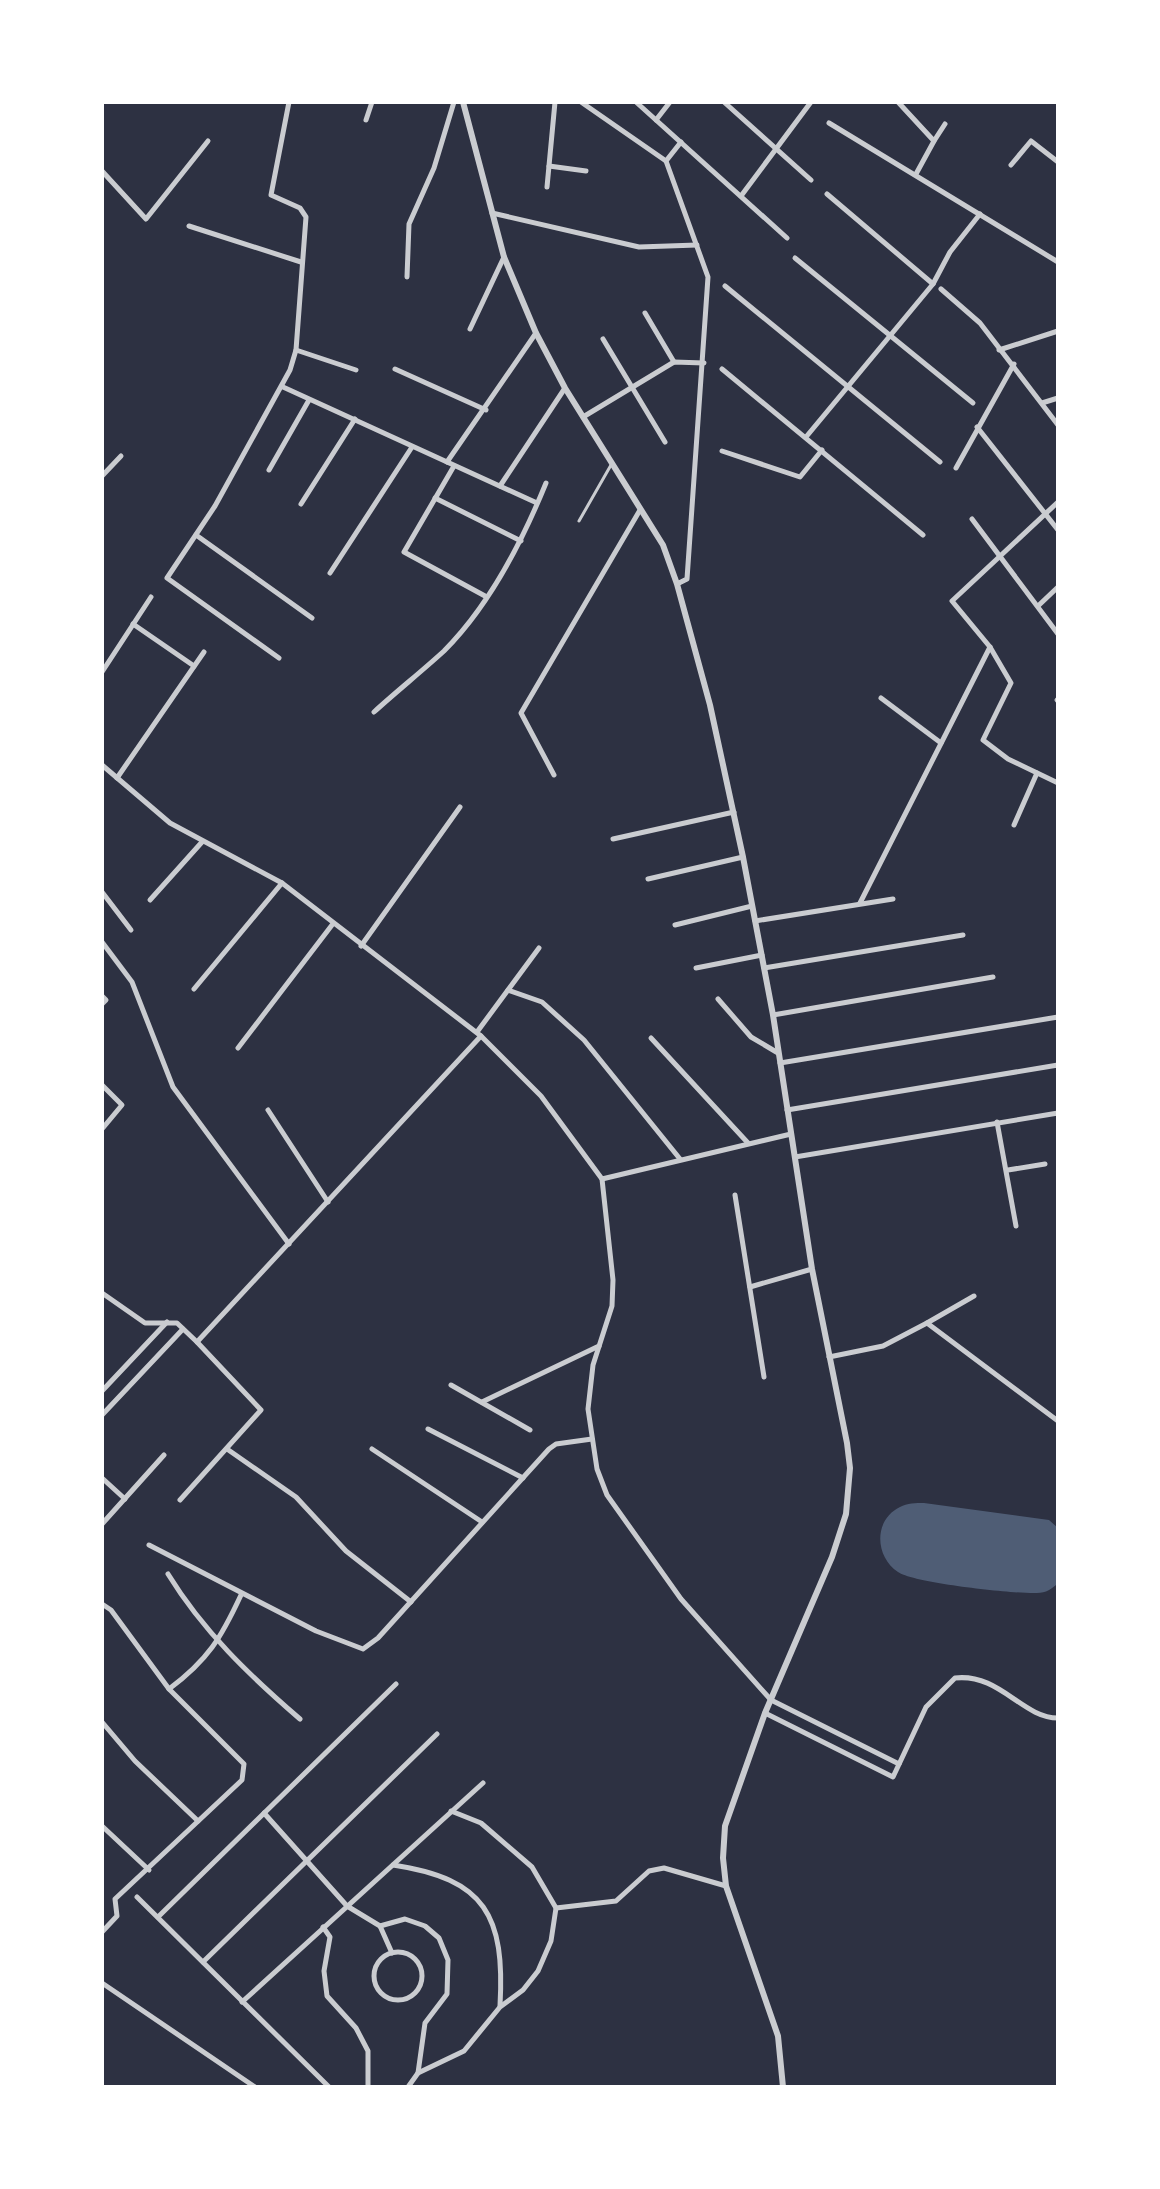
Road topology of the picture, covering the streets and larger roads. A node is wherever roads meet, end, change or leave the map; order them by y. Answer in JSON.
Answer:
{"nodes":[{"id":1,"x":289,"y":102,"type":"edge"},
{"id":2,"x":372,"y":102,"type":"edge"},
{"id":3,"x":454,"y":102,"type":"edge"},
{"id":4,"x":463,"y":102,"type":"edge"},
{"id":5,"x":555,"y":102,"type":"edge"},
{"id":6,"x":581,"y":102,"type":"edge"},
{"id":7,"x":636,"y":102,"type":"edge"},
{"id":8,"x":670,"y":102,"type":"edge"},
{"id":9,"x":724,"y":102,"type":"edge"},
{"id":10,"x":811,"y":102,"type":"edge"},
{"id":11,"x":898,"y":102,"type":"edge"},
{"id":12,"x":366,"y":120,"type":"dead end"},
{"id":13,"x":656,"y":120,"type":"junction"},
{"id":14,"x":829,"y":123,"type":"dead end"},
{"id":15,"x":945,"y":124,"type":"dead end"},
{"id":16,"x":208,"y":141,"type":"dead end"},
{"id":17,"x":934,"y":141,"type":"junction"},
{"id":18,"x":681,"y":142,"type":"junction"},
{"id":19,"x":776,"y":148,"type":"junction"},
{"id":20,"x":666,"y":161,"type":"junction"},
{"id":21,"x":1058,"y":162,"type":"edge"},
{"id":22,"x":1011,"y":165,"type":"dead end"},
{"id":23,"x":549,"y":166,"type":"junction"},
{"id":24,"x":102,"y":171,"type":"edge"},
{"id":25,"x":586,"y":171,"type":"dead end"},
{"id":26,"x":916,"y":174,"type":"junction"},
{"id":27,"x":811,"y":180,"type":"dead end"},
{"id":28,"x":547,"y":187,"type":"dead end"},
{"id":29,"x":827,"y":194,"type":"dead end"},
{"id":30,"x":741,"y":197,"type":"junction"},
{"id":31,"x":492,"y":213,"type":"junction"},
{"id":32,"x":980,"y":214,"type":"junction"},
{"id":33,"x":189,"y":226,"type":"dead end"},
{"id":34,"x":787,"y":238,"type":"dead end"},
{"id":35,"x":697,"y":245,"type":"junction"},
{"id":36,"x":504,"y":257,"type":"junction"},
{"id":37,"x":795,"y":258,"type":"dead end"},
{"id":38,"x":301,"y":262,"type":"junction"},
{"id":39,"x":1058,"y":262,"type":"edge"},
{"id":40,"x":407,"y":277,"type":"dead end"},
{"id":41,"x":933,"y":284,"type":"junction"},
{"id":42,"x":725,"y":286,"type":"dead end"},
{"id":43,"x":941,"y":289,"type":"dead end"},
{"id":44,"x":645,"y":313,"type":"dead end"},
{"id":45,"x":470,"y":329,"type":"dead end"},
{"id":46,"x":1058,"y":331,"type":"edge"},
{"id":47,"x":536,"y":333,"type":"junction"},
{"id":48,"x":890,"y":334,"type":"junction"},
{"id":49,"x":603,"y":339,"type":"dead end"},
{"id":50,"x":296,"y":350,"type":"junction"},
{"id":51,"x":998,"y":351,"type":"junction"},
{"id":52,"x":674,"y":362,"type":"junction"},
{"id":53,"x":704,"y":363,"type":"junction"},
{"id":54,"x":1014,"y":364,"type":"junction"},
{"id":55,"x":395,"y":369,"type":"dead end"},
{"id":56,"x":722,"y":369,"type":"dead end"},
{"id":57,"x":356,"y":370,"type":"dead end"},
{"id":58,"x":848,"y":385,"type":"junction"},
{"id":59,"x":631,"y":386,"type":"junction"},
{"id":60,"x":283,"y":387,"type":"junction"},
{"id":61,"x":565,"y":388,"type":"junction"},
{"id":62,"x":1058,"y":398,"type":"edge"},
{"id":63,"x":309,"y":400,"type":"junction"},
{"id":64,"x":973,"y":403,"type":"dead end"},
{"id":65,"x":1042,"y":403,"type":"junction"},
{"id":66,"x":486,"y":410,"type":"junction"},
{"id":67,"x":583,"y":417,"type":"junction"},
{"id":68,"x":355,"y":419,"type":"junction"},
{"id":69,"x":1058,"y":425,"type":"edge"},
{"id":70,"x":977,"y":427,"type":"junction"},
{"id":71,"x":806,"y":437,"type":"junction"},
{"id":72,"x":665,"y":442,"type":"dead end"},
{"id":73,"x":412,"y":447,"type":"junction"},
{"id":74,"x":822,"y":450,"type":"junction"},
{"id":75,"x":722,"y":451,"type":"dead end"},
{"id":76,"x":121,"y":456,"type":"dead end"},
{"id":77,"x":447,"y":462,"type":"junction"},
{"id":78,"x":940,"y":462,"type":"dead end"},
{"id":79,"x":454,"y":466,"type":"junction"},
{"id":80,"x":956,"y":468,"type":"dead end"},
{"id":81,"x":269,"y":470,"type":"dead end"},
{"id":82,"x":102,"y":476,"type":"edge"},
{"id":83,"x":546,"y":483,"type":"dead end"},
{"id":84,"x":500,"y":486,"type":"junction"},
{"id":85,"x":435,"y":498,"type":"junction"},
{"id":86,"x":1058,"y":502,"type":"edge"},
{"id":87,"x":537,"y":503,"type":"junction"},
{"id":88,"x":301,"y":504,"type":"dead end"},
{"id":89,"x":640,"y":510,"type":"junction"},
{"id":90,"x":1046,"y":513,"type":"junction"},
{"id":91,"x":972,"y":519,"type":"dead end"},
{"id":92,"x":1058,"y":530,"type":"edge"},
{"id":93,"x":196,"y":535,"type":"junction"},
{"id":94,"x":923,"y":535,"type":"dead end"},
{"id":95,"x":521,"y":541,"type":"junction"},
{"id":96,"x":1000,"y":556,"type":"junction"},
{"id":97,"x":330,"y":573,"type":"dead end"},
{"id":98,"x":677,"y":584,"type":"junction"},
{"id":99,"x":1058,"y":587,"type":"edge"},
{"id":100,"x":485,"y":596,"type":"junction"},
{"id":101,"x":151,"y":597,"type":"dead end"},
{"id":102,"x":1038,"y":606,"type":"junction"},
{"id":103,"x":312,"y":618,"type":"dead end"},
{"id":104,"x":133,"y":624,"type":"junction"},
{"id":105,"x":1058,"y":634,"type":"edge"},
{"id":106,"x":990,"y":647,"type":"junction"},
{"id":107,"x":204,"y":652,"type":"dead end"},
{"id":108,"x":279,"y":658,"type":"dead end"},
{"id":109,"x":194,"y":666,"type":"junction"},
{"id":110,"x":102,"y":672,"type":"edge"},
{"id":111,"x":881,"y":698,"type":"dead end"},
{"id":112,"x":374,"y":712,"type":"dead end"},
{"id":113,"x":941,"y":743,"type":"junction"},
{"id":114,"x":102,"y":765,"type":"edge"},
{"id":115,"x":1037,"y":773,"type":"junction"},
{"id":116,"x":554,"y":775,"type":"dead end"},
{"id":117,"x":117,"y":778,"type":"junction"},
{"id":118,"x":1058,"y":783,"type":"edge"},
{"id":119,"x":460,"y":807,"type":"dead end"},
{"id":120,"x":734,"y":812,"type":"junction"},
{"id":121,"x":1014,"y":825,"type":"dead end"},
{"id":122,"x":613,"y":839,"type":"dead end"},
{"id":123,"x":202,"y":842,"type":"junction"},
{"id":124,"x":743,"y":857,"type":"junction"},
{"id":125,"x":648,"y":879,"type":"dead end"},
{"id":126,"x":282,"y":883,"type":"junction"},
{"id":127,"x":102,"y":892,"type":"edge"},
{"id":128,"x":893,"y":899,"type":"dead end"},
{"id":129,"x":150,"y":900,"type":"dead end"},
{"id":130,"x":860,"y":903,"type":"junction"},
{"id":131,"x":752,"y":906,"type":"junction"},
{"id":132,"x":755,"y":921,"type":"junction"},
{"id":133,"x":332,"y":924,"type":"junction"},
{"id":134,"x":675,"y":925,"type":"dead end"},
{"id":135,"x":131,"y":930,"type":"dead end"},
{"id":136,"x":963,"y":935,"type":"dead end"},
{"id":137,"x":102,"y":942,"type":"edge"},
{"id":138,"x":361,"y":946,"type":"junction"},
{"id":139,"x":539,"y":948,"type":"dead end"},
{"id":140,"x":762,"y":955,"type":"junction"},
{"id":141,"x":696,"y":968,"type":"dead end"},
{"id":142,"x":764,"y":968,"type":"junction"},
{"id":143,"x":993,"y":977,"type":"dead end"},
{"id":144,"x":194,"y":989,"type":"dead end"},
{"id":145,"x":508,"y":990,"type":"junction"},
{"id":146,"x":102,"y":996,"type":"edge"},
{"id":147,"x":718,"y":999,"type":"dead end"},
{"id":148,"x":102,"y":1004,"type":"edge"},
{"id":149,"x":773,"y":1015,"type":"junction"},
{"id":150,"x":1058,"y":1017,"type":"edge"},
{"id":151,"x":479,"y":1034,"type":"junction"},
{"id":152,"x":651,"y":1038,"type":"dead end"},
{"id":153,"x":238,"y":1048,"type":"dead end"},
{"id":154,"x":778,"y":1053,"type":"junction"},
{"id":155,"x":780,"y":1063,"type":"junction"},
{"id":156,"x":1058,"y":1065,"type":"edge"},
{"id":157,"x":102,"y":1085,"type":"edge"},
{"id":158,"x":268,"y":1110,"type":"dead end"},
{"id":159,"x":787,"y":1110,"type":"junction"},
{"id":160,"x":1058,"y":1113,"type":"edge"},
{"id":161,"x":997,"y":1122,"type":"junction"},
{"id":162,"x":102,"y":1129,"type":"edge"},
{"id":163,"x":791,"y":1134,"type":"junction"},
{"id":164,"x":748,"y":1143,"type":"junction"},
{"id":165,"x":795,"y":1157,"type":"junction"},
{"id":166,"x":680,"y":1159,"type":"junction"},
{"id":167,"x":1045,"y":1164,"type":"dead end"},
{"id":168,"x":1008,"y":1170,"type":"junction"},
{"id":169,"x":602,"y":1179,"type":"junction"},
{"id":170,"x":735,"y":1195,"type":"dead end"},
{"id":171,"x":328,"y":1202,"type":"junction"},
{"id":172,"x":1016,"y":1226,"type":"dead end"},
{"id":173,"x":289,"y":1244,"type":"junction"},
{"id":174,"x":812,"y":1269,"type":"junction"},
{"id":175,"x":750,"y":1287,"type":"junction"},
{"id":176,"x":102,"y":1293,"type":"edge"},
{"id":177,"x":974,"y":1296,"type":"dead end"},
{"id":178,"x":168,"y":1322,"type":"junction"},
{"id":179,"x":927,"y":1323,"type":"junction"},
{"id":180,"x":183,"y":1329,"type":"junction"},
{"id":181,"x":197,"y":1342,"type":"junction"},
{"id":182,"x":600,"y":1346,"type":"junction"},
{"id":183,"x":829,"y":1357,"type":"junction"},
{"id":184,"x":764,"y":1377,"type":"dead end"},
{"id":185,"x":451,"y":1385,"type":"dead end"},
{"id":186,"x":102,"y":1391,"type":"edge"},
{"id":187,"x":482,"y":1402,"type":"junction"},
{"id":188,"x":102,"y":1415,"type":"edge"},
{"id":189,"x":1058,"y":1421,"type":"edge"},
{"id":190,"x":428,"y":1429,"type":"dead end"},
{"id":191,"x":530,"y":1430,"type":"dead end"},
{"id":192,"x":592,"y":1439,"type":"junction"},
{"id":193,"x":227,"y":1449,"type":"junction"},
{"id":194,"x":372,"y":1449,"type":"dead end"},
{"id":195,"x":164,"y":1455,"type":"dead end"},
{"id":196,"x":102,"y":1478,"type":"edge"},
{"id":197,"x":523,"y":1478,"type":"junction"},
{"id":198,"x":125,"y":1499,"type":"junction"},
{"id":199,"x":180,"y":1500,"type":"dead end"},
{"id":200,"x":482,"y":1522,"type":"junction"},
{"id":201,"x":102,"y":1524,"type":"edge"},
{"id":202,"x":149,"y":1545,"type":"dead end"},
{"id":203,"x":168,"y":1574,"type":"dead end"},
{"id":204,"x":241,"y":1595,"type":"junction"},
{"id":205,"x":411,"y":1602,"type":"junction"},
{"id":206,"x":102,"y":1604,"type":"edge"},
{"id":207,"x":218,"y":1643,"type":"junction"},
{"id":208,"x":396,"y":1684,"type":"dead end"},
{"id":209,"x":169,"y":1689,"type":"junction"},
{"id":210,"x":771,"y":1700,"type":"junction"},
{"id":211,"x":765,"y":1713,"type":"junction"},
{"id":212,"x":1058,"y":1718,"type":"edge"},
{"id":213,"x":300,"y":1719,"type":"dead end"},
{"id":214,"x":102,"y":1722,"type":"edge"},
{"id":215,"x":437,"y":1734,"type":"dead end"},
{"id":216,"x":899,"y":1764,"type":"junction"},
{"id":217,"x":483,"y":1783,"type":"dead end"},
{"id":218,"x":451,"y":1811,"type":"junction"},
{"id":219,"x":264,"y":1813,"type":"junction"},
{"id":220,"x":198,"y":1821,"type":"junction"},
{"id":221,"x":102,"y":1826,"type":"edge"},
{"id":222,"x":305,"y":1861,"type":"junction"},
{"id":223,"x":392,"y":1865,"type":"junction"},
{"id":224,"x":149,"y":1870,"type":"junction"},
{"id":225,"x":726,"y":1886,"type":"junction"},
{"id":226,"x":137,"y":1897,"type":"dead end"},
{"id":227,"x":347,"y":1906,"type":"junction"},
{"id":228,"x":556,"y":1908,"type":"junction"},
{"id":229,"x":158,"y":1917,"type":"junction"},
{"id":230,"x":380,"y":1926,"type":"junction"},
{"id":231,"x":323,"y":1927,"type":"junction"},
{"id":232,"x":102,"y":1932,"type":"edge"},
{"id":233,"x":392,"y":1953,"type":"junction"},
{"id":234,"x":203,"y":1962,"type":"junction"},
{"id":235,"x":102,"y":1983,"type":"edge"},
{"id":236,"x":242,"y":2002,"type":"junction"},
{"id":237,"x":500,"y":2007,"type":"junction"},
{"id":238,"x":418,"y":2073,"type":"junction"},
{"id":239,"x":255,"y":2087,"type":"edge"},
{"id":240,"x":329,"y":2087,"type":"edge"},
{"id":241,"x":368,"y":2087,"type":"edge"},
{"id":242,"x":408,"y":2087,"type":"edge"},
{"id":243,"x":783,"y":2087,"type":"edge"}],
"edges":[{"from":1,"to":38,"type":"street"},
{"from":2,"to":12,"type":"street"},
{"from":3,"to":40,"type":"street"},
{"from":4,"to":31,"type":"street"},
{"from":5,"to":23,"type":"street"},
{"from":6,"to":20,"type":"street"},
{"from":7,"to":13,"type":"street"},
{"from":8,"to":13,"type":"street"},
{"from":9,"to":19,"type":"street"},
{"from":10,"to":19,"type":"street"},
{"from":11,"to":17,"type":"street"},
{"from":13,"to":18,"type":"street"},
{"from":14,"to":26,"type":"street"},
{"from":15,"to":17,"type":"street"},
{"from":16,"to":24,"type":"street"},
{"from":17,"to":26,"type":"street"},
{"from":18,"to":20,"type":"street"},
{"from":18,"to":30,"type":"street"},
{"from":19,"to":27,"type":"street"},
{"from":19,"to":30,"type":"street"},
{"from":20,"to":35,"type":"street"},
{"from":21,"to":22,"type":"street"},
{"from":23,"to":25,"type":"street"},
{"from":23,"to":28,"type":"street"},
{"from":26,"to":32,"type":"street"},
{"from":29,"to":41,"type":"street"},
{"from":30,"to":34,"type":"street"},
{"from":31,"to":35,"type":"street"},
{"from":31,"to":36,"type":"street"},
{"from":32,"to":39,"type":"street"},
{"from":32,"to":41,"type":"street"},
{"from":33,"to":38,"type":"street"},
{"from":35,"to":53,"type":"street"},
{"from":36,"to":45,"type":"street"},
{"from":36,"to":47,"type":"street"},
{"from":37,"to":48,"type":"street"},
{"from":38,"to":50,"type":"street"},
{"from":41,"to":48,"type":"street"},
{"from":42,"to":58,"type":"street"},
{"from":43,"to":51,"type":"street"},
{"from":44,"to":52,"type":"street"},
{"from":46,"to":51,"type":"street"},
{"from":47,"to":61,"type":"street"},
{"from":47,"to":66,"type":"street"},
{"from":48,"to":58,"type":"street"},
{"from":48,"to":64,"type":"street"},
{"from":49,"to":59,"type":"street"},
{"from":50,"to":57,"type":"street"},
{"from":50,"to":60,"type":"street"},
{"from":51,"to":54,"type":"street"},
{"from":52,"to":53,"type":"street"},
{"from":52,"to":59,"type":"street"},
{"from":53,"to":98,"type":"street"},
{"from":54,"to":65,"type":"street"},
{"from":54,"to":70,"type":"street"},
{"from":55,"to":66,"type":"street"},
{"from":56,"to":71,"type":"street"},
{"from":58,"to":71,"type":"street"},
{"from":58,"to":78,"type":"street"},
{"from":59,"to":67,"type":"street"},
{"from":59,"to":72,"type":"street"},
{"from":60,"to":63,"type":"street"},
{"from":60,"to":93,"type":"street"},
{"from":61,"to":67,"type":"street"},
{"from":61,"to":84,"type":"street"},
{"from":62,"to":65,"type":"street"},
{"from":63,"to":68,"type":"street"},
{"from":63,"to":81,"type":"street"},
{"from":65,"to":69,"type":"street"},
{"from":66,"to":77,"type":"street"},
{"from":67,"to":89,"type":"street"},
{"from":68,"to":73,"type":"street"},
{"from":68,"to":88,"type":"street"},
{"from":70,"to":80,"type":"street"},
{"from":70,"to":90,"type":"street"},
{"from":71,"to":74,"type":"street"},
{"from":73,"to":77,"type":"street"},
{"from":73,"to":97,"type":"street"},
{"from":74,"to":75,"type":"street"},
{"from":74,"to":94,"type":"street"},
{"from":76,"to":82,"type":"street"},
{"from":77,"to":79,"type":"street"},
{"from":79,"to":84,"type":"street"},
{"from":79,"to":85,"type":"street"},
{"from":83,"to":87,"type":"street"},
{"from":84,"to":87,"type":"street"},
{"from":85,"to":95,"type":"street"},
{"from":85,"to":100,"type":"street"},
{"from":86,"to":90,"type":"street"},
{"from":87,"to":95,"type":"street"},
{"from":89,"to":98,"type":"street"},
{"from":89,"to":116,"type":"street"},
{"from":90,"to":92,"type":"street"},
{"from":90,"to":96,"type":"street"},
{"from":91,"to":96,"type":"street"},
{"from":93,"to":103,"type":"street"},
{"from":93,"to":108,"type":"street"},
{"from":95,"to":100,"type":"street"},
{"from":96,"to":102,"type":"street"},
{"from":96,"to":106,"type":"street"},
{"from":98,"to":120,"type":"street"},
{"from":99,"to":102,"type":"street"},
{"from":100,"to":112,"type":"street"},
{"from":101,"to":104,"type":"street"},
{"from":102,"to":105,"type":"street"},
{"from":104,"to":109,"type":"street"},
{"from":104,"to":110,"type":"street"},
{"from":106,"to":113,"type":"street"},
{"from":106,"to":115,"type":"street"},
{"from":107,"to":109,"type":"street"},
{"from":109,"to":117,"type":"street"},
{"from":111,"to":113,"type":"street"},
{"from":113,"to":130,"type":"street"},
{"from":114,"to":117,"type":"street"},
{"from":115,"to":118,"type":"street"},
{"from":115,"to":121,"type":"street"},
{"from":117,"to":123,"type":"street"},
{"from":119,"to":138,"type":"street"},
{"from":120,"to":122,"type":"street"},
{"from":120,"to":124,"type":"street"},
{"from":123,"to":126,"type":"street"},
{"from":123,"to":129,"type":"street"},
{"from":124,"to":125,"type":"street"},
{"from":124,"to":131,"type":"street"},
{"from":126,"to":133,"type":"street"},
{"from":126,"to":144,"type":"street"},
{"from":127,"to":135,"type":"street"},
{"from":128,"to":130,"type":"street"},
{"from":130,"to":132,"type":"street"},
{"from":131,"to":132,"type":"street"},
{"from":131,"to":134,"type":"street"},
{"from":132,"to":140,"type":"street"},
{"from":133,"to":138,"type":"street"},
{"from":133,"to":153,"type":"street"},
{"from":136,"to":142,"type":"street"},
{"from":137,"to":173,"type":"street"},
{"from":138,"to":151,"type":"street"},
{"from":139,"to":145,"type":"street"},
{"from":140,"to":141,"type":"street"},
{"from":140,"to":142,"type":"street"},
{"from":142,"to":149,"type":"street"},
{"from":143,"to":149,"type":"street"},
{"from":145,"to":151,"type":"street"},
{"from":145,"to":166,"type":"street"},
{"from":146,"to":148,"type":"street"},
{"from":147,"to":154,"type":"street"},
{"from":149,"to":154,"type":"street"},
{"from":150,"to":155,"type":"street"},
{"from":151,"to":169,"type":"street"},
{"from":151,"to":171,"type":"street"},
{"from":152,"to":164,"type":"street"},
{"from":154,"to":155,"type":"street"},
{"from":155,"to":159,"type":"street"},
{"from":156,"to":159,"type":"street"},
{"from":157,"to":162,"type":"street"},
{"from":158,"to":171,"type":"street"},
{"from":159,"to":163,"type":"street"},
{"from":160,"to":161,"type":"street"},
{"from":161,"to":165,"type":"street"},
{"from":161,"to":168,"type":"street"},
{"from":163,"to":164,"type":"street"},
{"from":163,"to":165,"type":"street"},
{"from":164,"to":166,"type":"street"},
{"from":165,"to":174,"type":"street"},
{"from":166,"to":169,"type":"street"},
{"from":167,"to":168,"type":"street"},
{"from":168,"to":172,"type":"street"},
{"from":169,"to":182,"type":"street"},
{"from":170,"to":175,"type":"street"},
{"from":171,"to":173,"type":"street"},
{"from":173,"to":181,"type":"street"},
{"from":174,"to":175,"type":"street"},
{"from":174,"to":183,"type":"street"},
{"from":175,"to":184,"type":"street"},
{"from":176,"to":178,"type":"street"},
{"from":177,"to":179,"type":"street"},
{"from":178,"to":180,"type":"street"},
{"from":178,"to":186,"type":"street"},
{"from":179,"to":183,"type":"street"},
{"from":179,"to":189,"type":"street"},
{"from":180,"to":181,"type":"street"},
{"from":180,"to":188,"type":"street"},
{"from":181,"to":193,"type":"street"},
{"from":182,"to":187,"type":"street"},
{"from":182,"to":192,"type":"street"},
{"from":183,"to":210,"type":"street"},
{"from":185,"to":187,"type":"street"},
{"from":187,"to":191,"type":"street"},
{"from":190,"to":197,"type":"street"},
{"from":192,"to":197,"type":"street"},
{"from":192,"to":210,"type":"street"},
{"from":193,"to":199,"type":"street"},
{"from":193,"to":205,"type":"street"},
{"from":194,"to":200,"type":"street"},
{"from":195,"to":198,"type":"street"},
{"from":196,"to":198,"type":"street"},
{"from":197,"to":200,"type":"street"},
{"from":198,"to":201,"type":"street"},
{"from":200,"to":205,"type":"street"},
{"from":202,"to":204,"type":"street"},
{"from":203,"to":207,"type":"street"},
{"from":204,"to":205,"type":"street"},
{"from":204,"to":207,"type":"street"},
{"from":206,"to":209,"type":"street"},
{"from":207,"to":209,"type":"street"},
{"from":207,"to":213,"type":"street"},
{"from":208,"to":219,"type":"street"},
{"from":209,"to":220,"type":"street"},
{"from":210,"to":211,"type":"street"},
{"from":210,"to":216,"type":"street"},
{"from":211,"to":216,"type":"street"},
{"from":211,"to":225,"type":"street"},
{"from":212,"to":216,"type":"street"},
{"from":214,"to":220,"type":"street"},
{"from":215,"to":222,"type":"street"},
{"from":217,"to":218,"type":"street"},
{"from":218,"to":223,"type":"street"},
{"from":218,"to":228,"type":"street"},
{"from":219,"to":222,"type":"street"},
{"from":219,"to":229,"type":"street"},
{"from":220,"to":224,"type":"street"},
{"from":221,"to":224,"type":"street"},
{"from":222,"to":227,"type":"street"},
{"from":222,"to":234,"type":"street"},
{"from":223,"to":227,"type":"street"},
{"from":223,"to":237,"type":"street"},
{"from":224,"to":232,"type":"street"},
{"from":225,"to":228,"type":"street"},
{"from":225,"to":243,"type":"street"},
{"from":226,"to":229,"type":"street"},
{"from":227,"to":230,"type":"street"},
{"from":227,"to":231,"type":"street"},
{"from":228,"to":237,"type":"street"},
{"from":229,"to":234,"type":"street"},
{"from":230,"to":233,"type":"street"},
{"from":230,"to":238,"type":"street"},
{"from":231,"to":236,"type":"street"},
{"from":231,"to":241,"type":"street"},
{"from":233,"to":233,"type":"street"},
{"from":234,"to":236,"type":"street"},
{"from":235,"to":239,"type":"street"},
{"from":236,"to":240,"type":"street"},
{"from":237,"to":238,"type":"street"},
{"from":238,"to":242,"type":"street"}]}
